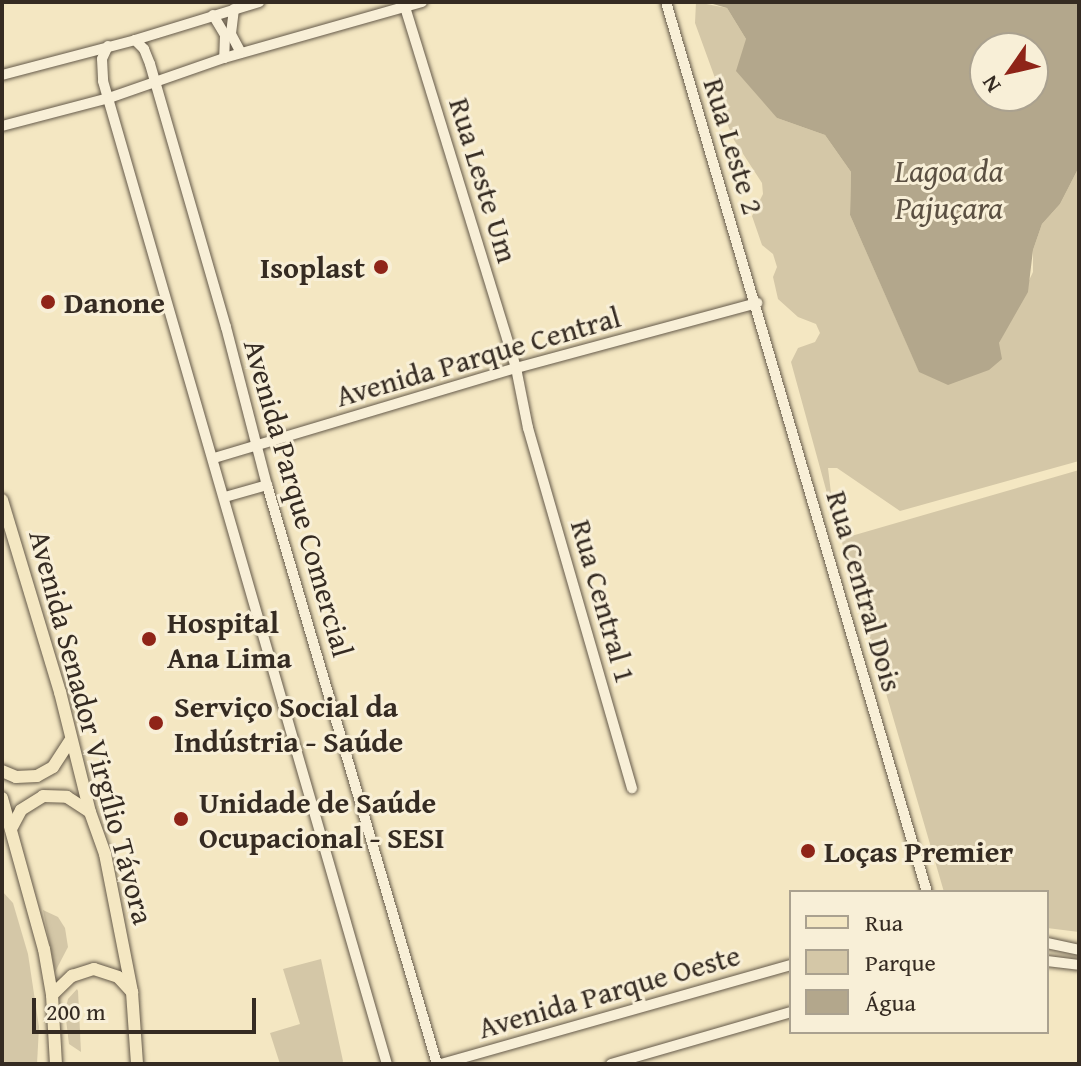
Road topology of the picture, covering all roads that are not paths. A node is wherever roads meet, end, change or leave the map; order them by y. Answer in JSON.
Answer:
{"nodes":[{"id":1,"x":259,"y":2,"type":"edge"},
{"id":2,"x":422,"y":2,"type":"edge"},
{"id":3,"x":666,"y":2,"type":"edge"},
{"id":4,"x":405,"y":7,"type":"junction"},
{"id":5,"x":234,"y":9,"type":"junction"},
{"id":6,"x":213,"y":15,"type":"junction"},
{"id":7,"x":135,"y":40,"type":"junction"},
{"id":8,"x":108,"y":46,"type":"junction"},
{"id":9,"x":241,"y":53,"type":"junction"},
{"id":10,"x":224,"y":58,"type":"junction"},
{"id":11,"x":2,"y":75,"type":"edge"},
{"id":12,"x":155,"y":84,"type":"junction"},
{"id":13,"x":109,"y":98,"type":"junction"},
{"id":14,"x":2,"y":126,"type":"edge"},
{"id":15,"x":757,"y":303,"type":"junction"},
{"id":16,"x":516,"y":368,"type":"junction"},
{"id":17,"x":528,"y":428,"type":"joint"},
{"id":18,"x":256,"y":446,"type":"junction"},
{"id":19,"x":214,"y":458,"type":"junction"},
{"id":20,"x":267,"y":485,"type":"junction"},
{"id":21,"x":225,"y":497,"type":"junction"},
{"id":22,"x":2,"y":500,"type":"edge"},
{"id":23,"x":7,"y":531,"type":"edge"},
{"id":24,"x":70,"y":741,"type":"junction"},
{"id":25,"x":2,"y":771,"type":"edge"},
{"id":26,"x":632,"y":788,"type":"dead end"},
{"id":27,"x":2,"y":798,"type":"edge"},
{"id":28,"x":90,"y":812,"type":"junction"},
{"id":29,"x":11,"y":829,"type":"junction"},
{"id":30,"x":926,"y":890,"type":"edge"},
{"id":31,"x":1049,"y":943,"type":"edge"},
{"id":32,"x":1079,"y":950,"type":"edge"},
{"id":33,"x":1049,"y":961,"type":"edge"},
{"id":34,"x":1079,"y":965,"type":"edge"},
{"id":35,"x":789,"y":966,"type":"edge"},
{"id":36,"x":132,"y":992,"type":"junction"},
{"id":37,"x":52,"y":995,"type":"junction"},
{"id":38,"x":789,"y":1013,"type":"edge"},
{"id":39,"x":56,"y":1064,"type":"edge"},
{"id":40,"x":137,"y":1064,"type":"edge"},
{"id":41,"x":387,"y":1064,"type":"edge"},
{"id":42,"x":439,"y":1064,"type":"edge"},
{"id":43,"x":611,"y":1064,"type":"edge"}],
"edges":[{"from":1,"to":5,"type":"street"},
{"from":2,"to":4,"type":"street"},
{"from":3,"to":15,"type":"street","name":"Rua Leste 2"},
{"from":4,"to":9,"type":"street"},
{"from":4,"to":16,"type":"street","name":"Rua Leste Um"},
{"from":5,"to":6,"type":"street"},
{"from":5,"to":9,"type":"street"},
{"from":6,"to":7,"type":"street"},
{"from":6,"to":10,"type":"street"},
{"from":7,"to":8,"type":"street"},
{"from":7,"to":12,"type":"street","name":"Avenida Parque Comercial"},
{"from":8,"to":11,"type":"street"},
{"from":8,"to":13,"type":"street"},
{"from":9,"to":10,"type":"street"},
{"from":10,"to":12,"type":"street"},
{"from":12,"to":13,"type":"street"},
{"from":12,"to":18,"type":"street","name":"Avenida Parque Comercial"},
{"from":13,"to":14,"type":"street"},
{"from":13,"to":19,"type":"street"},
{"from":15,"to":16,"type":"street","name":"Avenida Parque Central"},
{"from":15,"to":30,"type":"street","name":"Rua Central Dois"},
{"from":16,"to":17,"type":"street","name":"Rua Leste Um"},
{"from":16,"to":18,"type":"street","name":"Avenida Parque Central"},
{"from":17,"to":26,"type":"street","name":"Rua Central 1"},
{"from":18,"to":19,"type":"street","name":"Avenida Parque Central"},
{"from":18,"to":20,"type":"street","name":"Avenida Parque Comercial"},
{"from":19,"to":21,"type":"street"},
{"from":20,"to":21,"type":"street"},
{"from":20,"to":42,"type":"street","name":"Avenida Parque Comercial"},
{"from":21,"to":41,"type":"street"},
{"from":22,"to":23,"type":"main road","name":"Avenida Senador Virgílio Távora"},
{"from":23,"to":24,"type":"main road","name":"Avenida Senador Virgílio Távora"},
{"from":24,"to":25,"type":"main road"},
{"from":24,"to":28,"type":"main road","name":"Avenida Senador Virgílio Távora"},
{"from":27,"to":29,"type":"main road"},
{"from":28,"to":29,"type":"main road"},
{"from":28,"to":36,"type":"main road","name":"Avenida Senador Virgílio Távora"},
{"from":29,"to":37,"type":"main road"},
{"from":31,"to":32,"type":"street"},
{"from":33,"to":34,"type":"street"},
{"from":35,"to":42,"type":"street","name":"Avenida Parque Oeste"},
{"from":36,"to":37,"type":"main road"},
{"from":36,"to":40,"type":"main road","name":"Avenida Senador Virgílio Távora"},
{"from":37,"to":39,"type":"main road"},
{"from":38,"to":43,"type":"street"}]}
